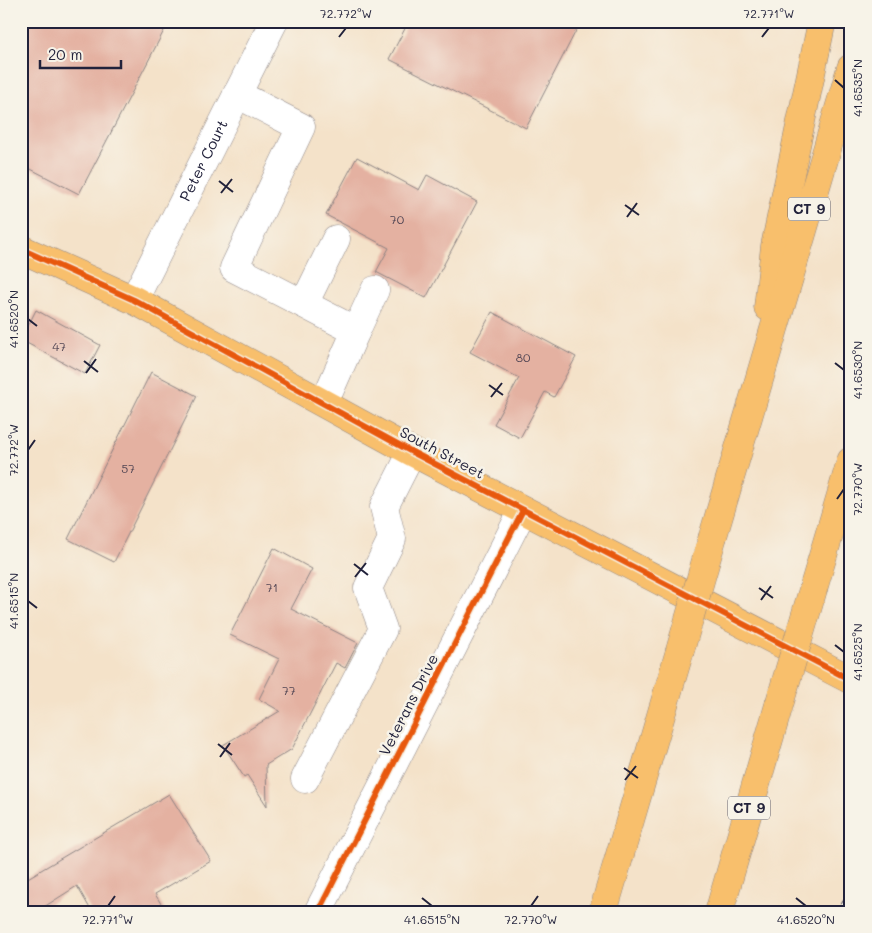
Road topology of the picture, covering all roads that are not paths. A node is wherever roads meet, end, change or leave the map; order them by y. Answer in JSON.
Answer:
{"nodes":[{"id":1,"x":274,"y":21,"type":"edge"},
{"id":2,"x":822,"y":21,"type":"edge"},
{"id":3,"x":851,"y":68,"type":"edge"},
{"id":4,"x":237,"y":94,"type":"junction"},
{"id":5,"x":336,"y":239,"type":"dead end"},
{"id":6,"x":21,"y":249,"type":"edge"},
{"id":7,"x":375,"y":290,"type":"dead end"},
{"id":8,"x":134,"y":300,"type":"junction"},
{"id":9,"x":304,"y":304,"type":"junction"},
{"id":10,"x":356,"y":331,"type":"junction"},
{"id":11,"x":768,"y":350,"type":"junction"},
{"id":12,"x":324,"y":402,"type":"junction"},
{"id":13,"x":412,"y":452,"type":"junction"},
{"id":14,"x":851,"y":461,"type":"edge"},
{"id":15,"x":523,"y":510,"type":"junction"},
{"id":16,"x":851,"y":680,"type":"edge"},
{"id":17,"x":305,"y":779,"type":"dead end"},
{"id":18,"x":318,"y":912,"type":"edge"},
{"id":19,"x":603,"y":912,"type":"edge"},
{"id":20,"x":719,"y":912,"type":"edge"}],
"edges":[{"from":1,"to":4,"type":"street","name":"Peter Court"},
{"from":2,"to":11,"type":"main road"},
{"from":3,"to":11,"type":"main road","number":"CT 9"},
{"from":4,"to":8,"type":"street","name":"Peter Court"},
{"from":4,"to":9,"type":"street"},
{"from":5,"to":9,"type":"street"},
{"from":6,"to":8,"type":"main road","name":"South Street"},
{"from":7,"to":10,"type":"street"},
{"from":8,"to":12,"type":"main road","name":"South Street"},
{"from":9,"to":10,"type":"street"},
{"from":10,"to":12,"type":"street"},
{"from":11,"to":19,"type":"main road","number":"CT 9","bridge":true},
{"from":12,"to":13,"type":"main road","name":"South Street"},
{"from":13,"to":15,"type":"main road","name":"South Street"},
{"from":13,"to":17,"type":"street"},
{"from":14,"to":20,"type":"main road","number":"CT 9","bridge":true},
{"from":15,"to":16,"type":"main road","name":"South Street"},
{"from":15,"to":18,"type":"street","name":"Veterans Drive"}]}
